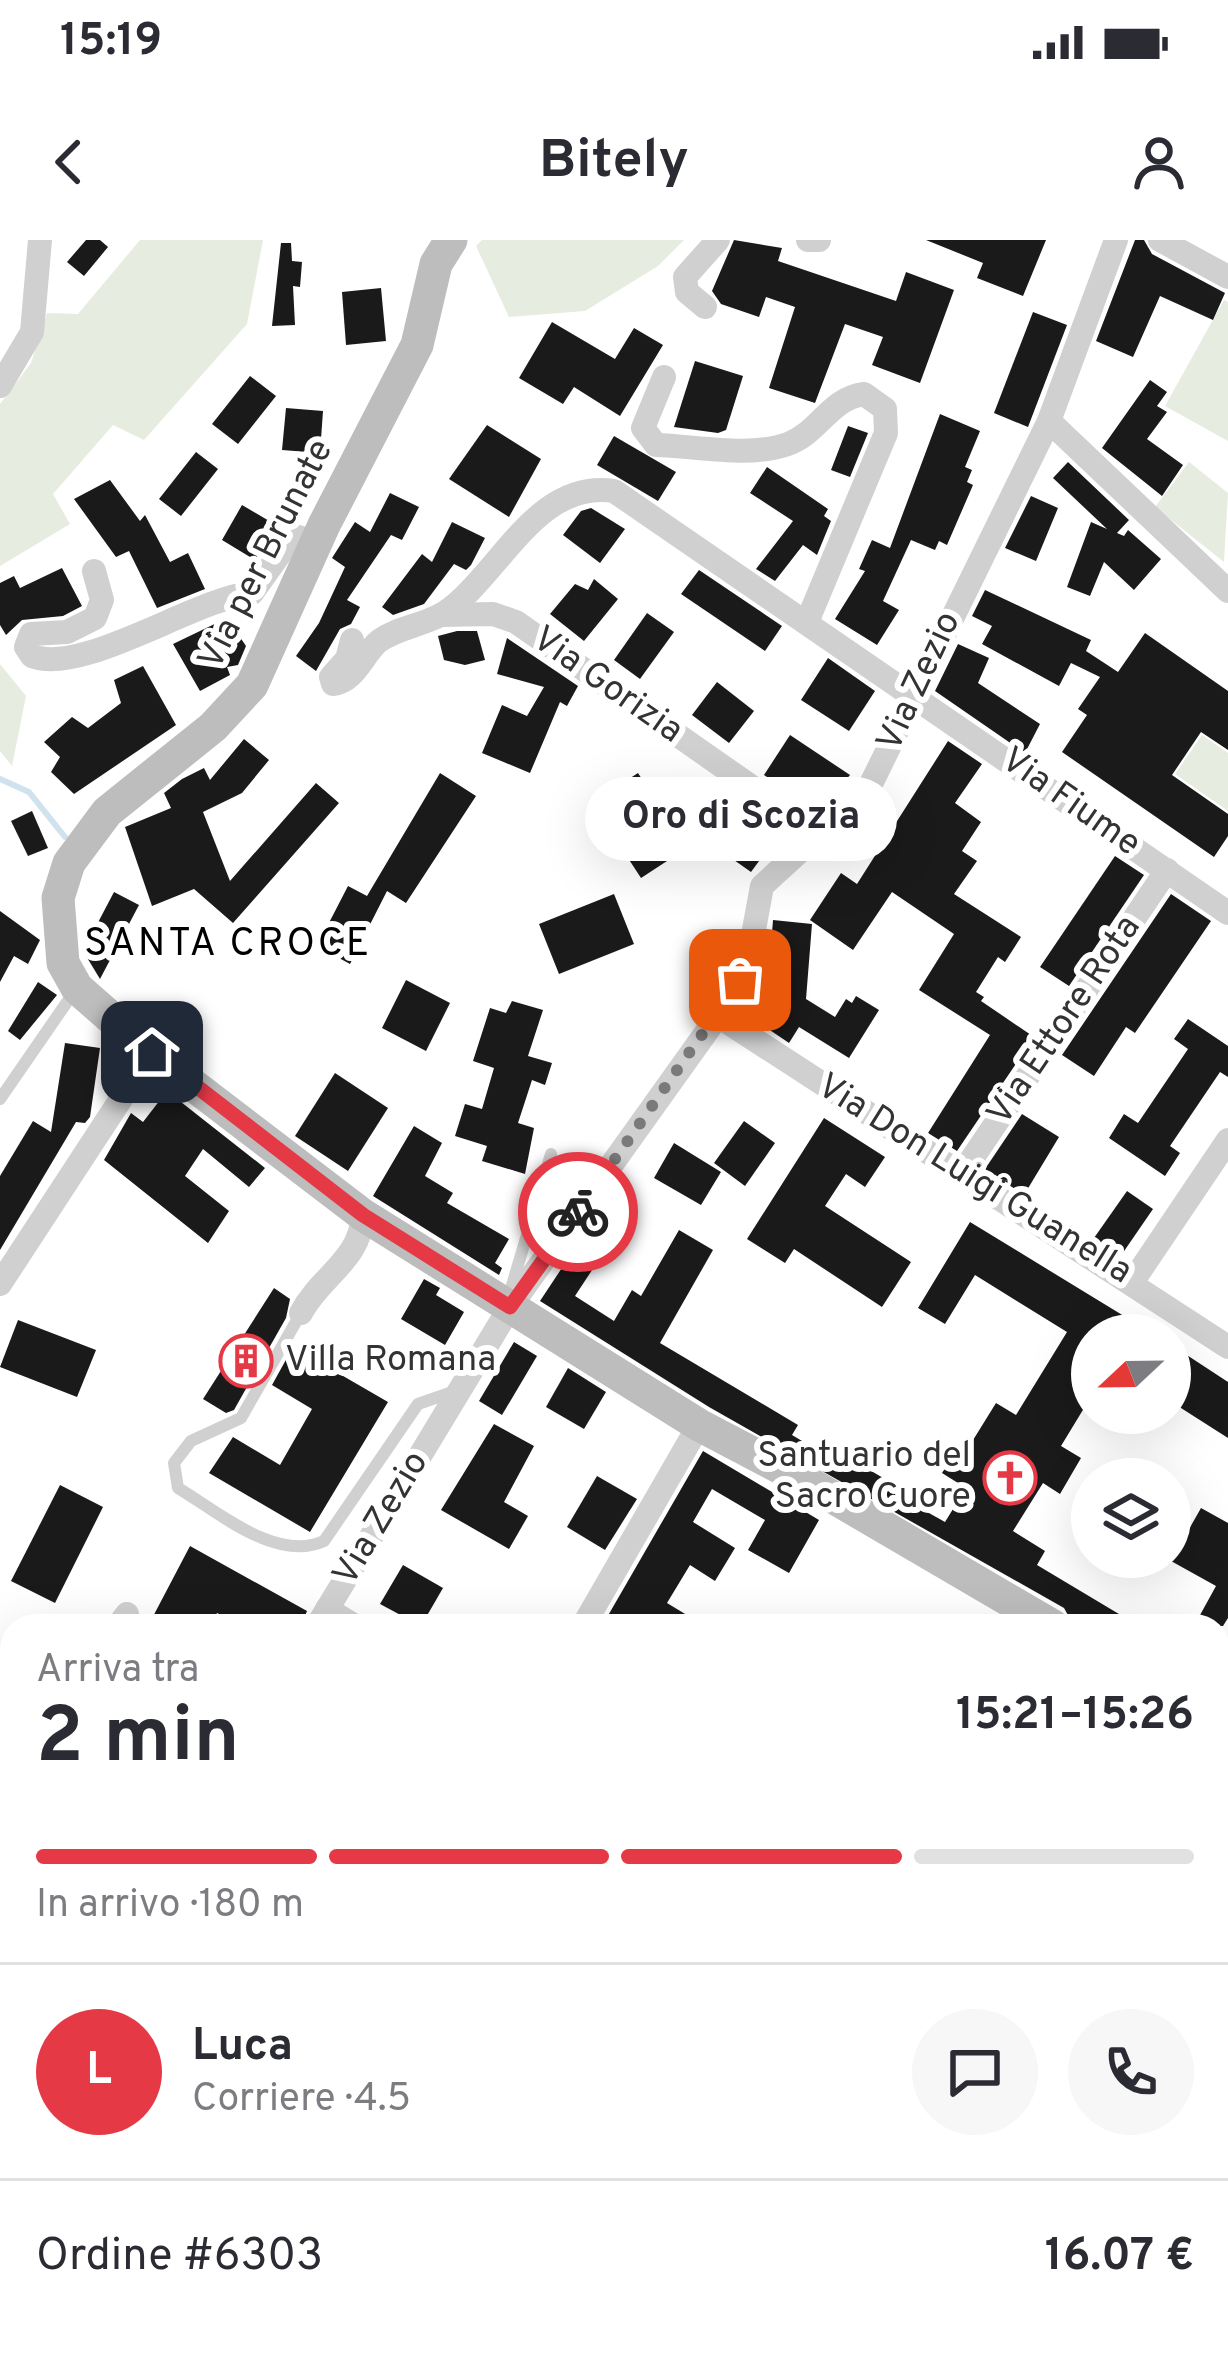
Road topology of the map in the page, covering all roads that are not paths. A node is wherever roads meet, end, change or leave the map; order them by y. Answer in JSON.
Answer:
{"nodes":[{"id":1,"x":40,"y":240,"type":"edge"},
{"id":2,"x":451,"y":240,"type":"edge"},
{"id":3,"x":718,"y":240,"type":"edge"},
{"id":4,"x":808,"y":240,"type":"edge"},
{"id":5,"x":819,"y":240,"type":"edge"},
{"id":6,"x":1116,"y":240,"type":"edge"},
{"id":7,"x":1160,"y":240,"type":"edge"},
{"id":8,"x":1228,"y":277,"type":"edge"},
{"id":9,"x":704,"y":307,"type":"dead end"},
{"id":10,"x":664,"y":376,"type":"dead end"},
{"id":11,"x":0,"y":386,"type":"edge"},
{"id":12,"x":1049,"y":421,"type":"junction"},
{"id":13,"x":614,"y":491,"type":"joint"},
{"id":14,"x":316,"y":543,"type":"junction"},
{"id":15,"x":94,"y":571,"type":"dead end"},
{"id":16,"x":1228,"y":590,"type":"edge"},
{"id":17,"x":442,"y":615,"type":"junction"},
{"id":18,"x":807,"y":622,"type":"junction"},
{"id":19,"x":352,"y":640,"type":"dead end"},
{"id":20,"x":912,"y":693,"type":"junction"},
{"id":21,"x":819,"y":835,"type":"junction"},
{"id":22,"x":1167,"y":870,"type":"junction"},
{"id":23,"x":1228,"y":913,"type":"edge"},
{"id":24,"x":77,"y":988,"type":"junction"},
{"id":25,"x":718,"y":1016,"type":"junction"},
{"id":26,"x":152,"y":1052,"type":"junction"},
{"id":27,"x":0,"y":1099,"type":"edge"},
{"id":28,"x":1228,"y":1140,"type":"edge"},
{"id":29,"x":551,"y":1154,"type":"dead end"},
{"id":30,"x":963,"y":1172,"type":"junction"},
{"id":31,"x":363,"y":1215,"type":"junction"},
{"id":32,"x":1133,"y":1281,"type":"junction"},
{"id":33,"x":0,"y":1284,"type":"edge"},
{"id":34,"x":507,"y":1305,"type":"junction"},
{"id":35,"x":302,"y":1313,"type":"joint"},
{"id":36,"x":1228,"y":1347,"type":"edge"},
{"id":37,"x":462,"y":1388,"type":"junction"},
{"id":38,"x":699,"y":1425,"type":"junction"},
{"id":39,"x":324,"y":1614,"type":"edge"},
{"id":40,"x":590,"y":1614,"type":"edge"},
{"id":41,"x":1033,"y":1614,"type":"edge"}],
"edges":[{"from":1,"to":11,"type":"street"},
{"from":2,"to":14,"type":"street","name":"Via per Brunate"},
{"from":3,"to":9,"type":"street"},
{"from":4,"to":5,"type":"street"},
{"from":6,"to":12,"type":"street","name":"Via Zezio"},
{"from":7,"to":8,"type":"street"},
{"from":10,"to":18,"type":"street"},
{"from":12,"to":16,"type":"street"},
{"from":12,"to":20,"type":"street","name":"Via Zezio"},
{"from":13,"to":17,"type":"street","name":"Via Gorizia"},
{"from":13,"to":18,"type":"street","name":"Via Fiume"},
{"from":14,"to":15,"type":"street"},
{"from":14,"to":24,"type":"street","name":"Via per Brunate"},
{"from":17,"to":19,"type":"street","name":"Via Gorizia"},
{"from":17,"to":21,"type":"street","name":"Via Gorizia"},
{"from":18,"to":20,"type":"street","name":"Via Fiume"},
{"from":20,"to":21,"type":"street","name":"Via Zezio"},
{"from":20,"to":22,"type":"street","name":"Via Fiume"},
{"from":21,"to":25,"type":"street","name":"Via Zezio"},
{"from":22,"to":23,"type":"street","name":"Via Fiume"},
{"from":22,"to":30,"type":"street","name":"Via Ettore Rota"},
{"from":24,"to":26,"type":"street"},
{"from":24,"to":27,"type":"lane"},
{"from":25,"to":30,"type":"street","name":"Via Don Luigi Guanella"},
{"from":25,"to":34,"type":"street","name":"Via Zezio"},
{"from":26,"to":31,"type":"street"},
{"from":26,"to":33,"type":"street"},
{"from":28,"to":32,"type":"street"},
{"from":29,"to":34,"type":"lane"},
{"from":30,"to":32,"type":"street","name":"Via Don Luigi Guanella"},
{"from":31,"to":34,"type":"street"},
{"from":31,"to":35,"type":"street"},
{"from":32,"to":36,"type":"street","name":"Via Don Luigi Guanella"},
{"from":34,"to":37,"type":"street","name":"Via Zezio"},
{"from":34,"to":38,"type":"street"},
{"from":35,"to":37,"type":"lane"},
{"from":37,"to":39,"type":"street","name":"Via Zezio"},
{"from":38,"to":40,"type":"street"},
{"from":38,"to":41,"type":"street"}]}
